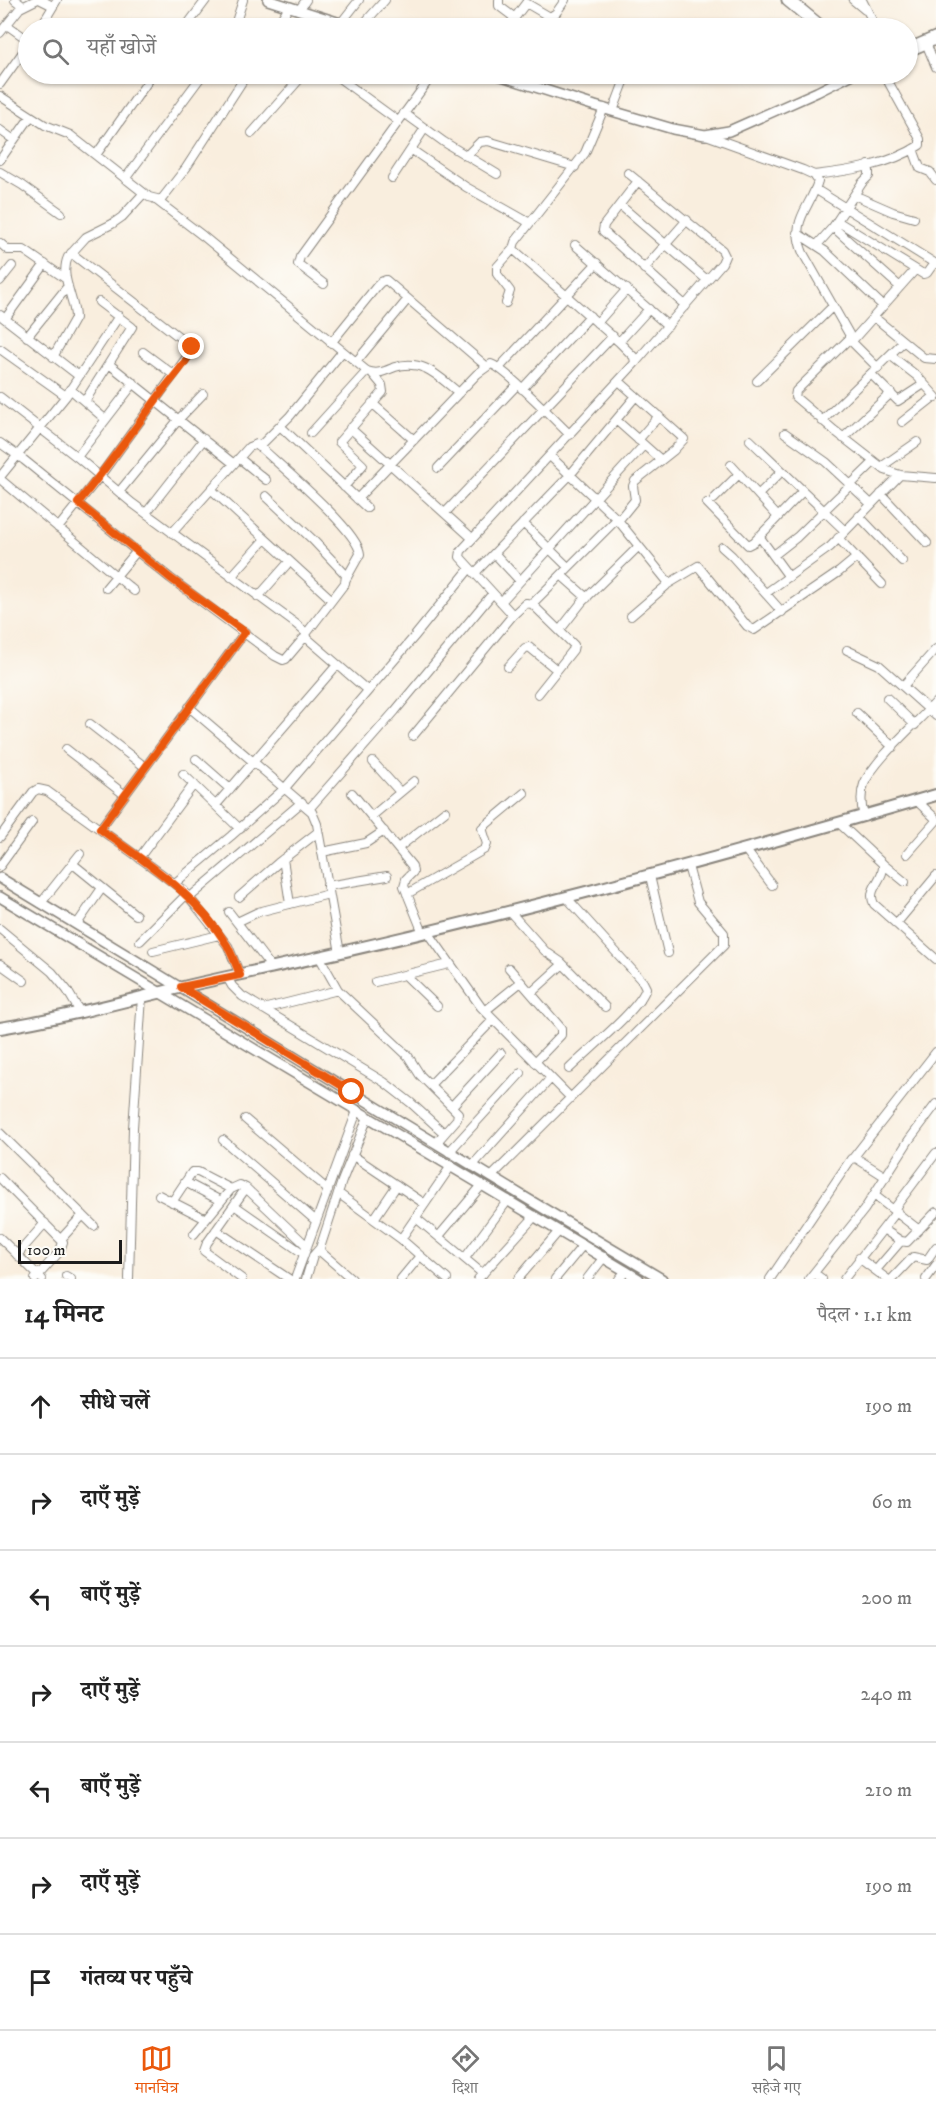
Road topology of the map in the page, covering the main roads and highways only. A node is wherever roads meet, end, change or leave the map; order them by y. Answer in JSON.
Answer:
{"nodes":[{"id":1,"x":788,"y":0,"type":"edge"},
{"id":2,"x":810,"y":18,"type":"edge"},
{"id":3,"x":936,"y":795,"type":"edge"},
{"id":4,"x":0,"y":1028,"type":"edge"}],
"edges":[{"from":1,"to":2,"type":"main road"},
{"from":3,"to":4,"type":"main road"}]}
